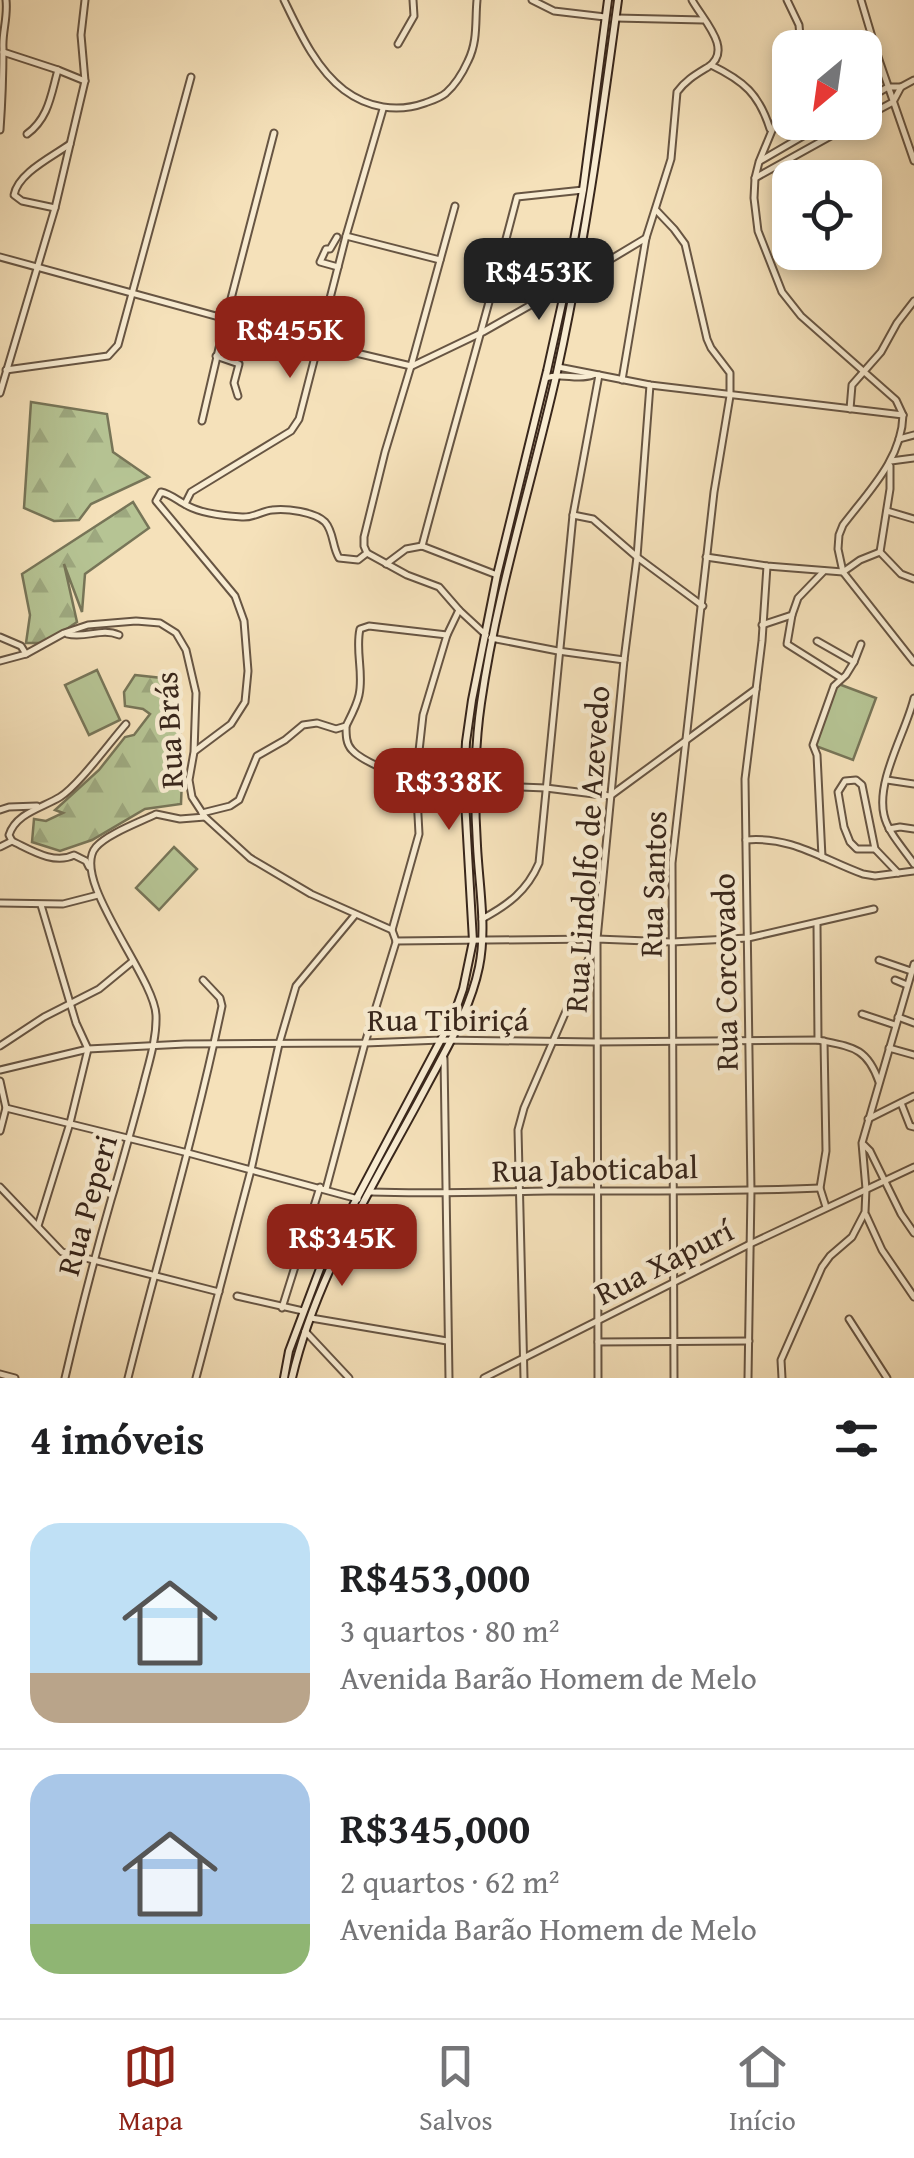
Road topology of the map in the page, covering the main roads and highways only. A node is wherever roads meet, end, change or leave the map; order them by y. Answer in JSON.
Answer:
{"nodes":[{"id":1,"x":608,"y":0,"type":"edge"},
{"id":2,"x":618,"y":0,"type":"edge"},
{"id":3,"x":583,"y":190,"type":"junction"},
{"id":4,"x":591,"y":200,"type":"junction"},
{"id":5,"x":489,"y":637,"type":"junction"},
{"id":6,"x":284,"y":1378,"type":"edge"},
{"id":7,"x":292,"y":1378,"type":"edge"}],
"edges":[{"from":1,"to":3,"type":"main road"},
{"from":2,"to":4,"type":"main road"},
{"from":3,"to":4,"type":"main road"},
{"from":3,"to":5,"type":"main road"},
{"from":4,"to":5,"type":"main road"},
{"from":5,"to":6,"type":"main road"},
{"from":5,"to":7,"type":"main road"}]}
